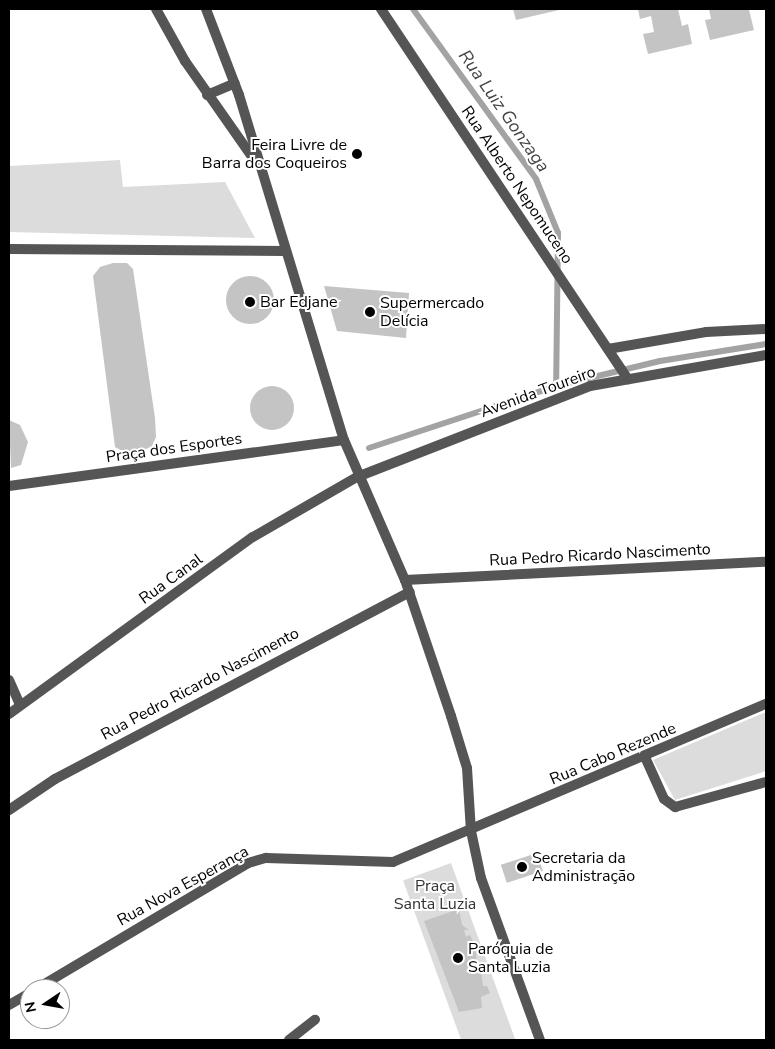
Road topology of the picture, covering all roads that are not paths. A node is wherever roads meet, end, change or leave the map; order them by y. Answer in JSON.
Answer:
{"nodes":[{"id":1,"x":156,"y":9,"type":"edge"},
{"id":2,"x":206,"y":9,"type":"edge"},
{"id":3,"x":380,"y":9,"type":"edge"},
{"id":4,"x":235,"y":83,"type":"junction"},
{"id":5,"x":207,"y":95,"type":"junction"},
{"id":6,"x":260,"y":168,"type":"junction"},
{"id":7,"x":9,"y":249,"type":"edge"},
{"id":8,"x":284,"y":251,"type":"junction"},
{"id":9,"x":766,"y":329,"type":"edge"},
{"id":10,"x":608,"y":349,"type":"junction"},
{"id":11,"x":766,"y":355,"type":"edge"},
{"id":12,"x":628,"y":379,"type":"junction"},
{"id":13,"x":344,"y":440,"type":"junction"},
{"id":14,"x":357,"y":477,"type":"junction"},
{"id":15,"x":9,"y":486,"type":"edge"},
{"id":16,"x":766,"y":562,"type":"edge"},
{"id":17,"x":405,"y":580,"type":"junction"},
{"id":18,"x":410,"y":592,"type":"junction"},
{"id":19,"x":9,"y":680,"type":"edge"},
{"id":20,"x":766,"y":704,"type":"edge"},
{"id":21,"x":20,"y":705,"type":"junction"},
{"id":22,"x":9,"y":714,"type":"edge"},
{"id":23,"x":645,"y":757,"type":"junction"},
{"id":24,"x":766,"y":782,"type":"edge"},
{"id":25,"x":9,"y":810,"type":"edge"},
{"id":26,"x":471,"y":831,"type":"junction"},
{"id":27,"x":53,"y":979,"type":"edge"},
{"id":28,"x":20,"y":999,"type":"edge"},
{"id":29,"x":9,"y":1006,"type":"edge"},
{"id":30,"x":315,"y":1020,"type":"dead end"},
{"id":31,"x":289,"y":1040,"type":"edge"},
{"id":32,"x":540,"y":1040,"type":"edge"}],
"edges":[{"from":1,"to":5,"type":"street"},
{"from":2,"to":4,"type":"street"},
{"from":3,"to":10,"type":"street","name":"Rua Alberto Nepomuceno"},
{"from":4,"to":5,"type":"street"},
{"from":4,"to":6,"type":"street"},
{"from":5,"to":6,"type":"street"},
{"from":6,"to":8,"type":"street"},
{"from":7,"to":8,"type":"street"},
{"from":8,"to":13,"type":"street"},
{"from":9,"to":10,"type":"street"},
{"from":10,"to":12,"type":"street","name":"Rua Alberto Nepomuceno"},
{"from":11,"to":12,"type":"street","name":"Avenida Toureiro"},
{"from":12,"to":14,"type":"street","name":"Avenida Toureiro"},
{"from":13,"to":14,"type":"street"},
{"from":13,"to":15,"type":"street","name":"Praça dos Esportes"},
{"from":14,"to":17,"type":"street"},
{"from":14,"to":21,"type":"street","name":"Rua Canal"},
{"from":16,"to":17,"type":"street","name":"Rua Pedro Ricardo Nascimento"},
{"from":17,"to":18,"type":"street"},
{"from":18,"to":25,"type":"street","name":"Rua Pedro Ricardo Nascimento"},
{"from":18,"to":26,"type":"street"},
{"from":19,"to":21,"type":"street"},
{"from":20,"to":23,"type":"street","name":"Rua Cabo Rezende"},
{"from":21,"to":22,"type":"street","name":"Rua Canal"},
{"from":23,"to":24,"type":"street"},
{"from":23,"to":26,"type":"street","name":"Rua Cabo Rezende"},
{"from":26,"to":27,"type":"street","name":"Rua Nova Esperança"},
{"from":26,"to":32,"type":"street"},
{"from":28,"to":29,"type":"street"},
{"from":30,"to":31,"type":"street"}]}
